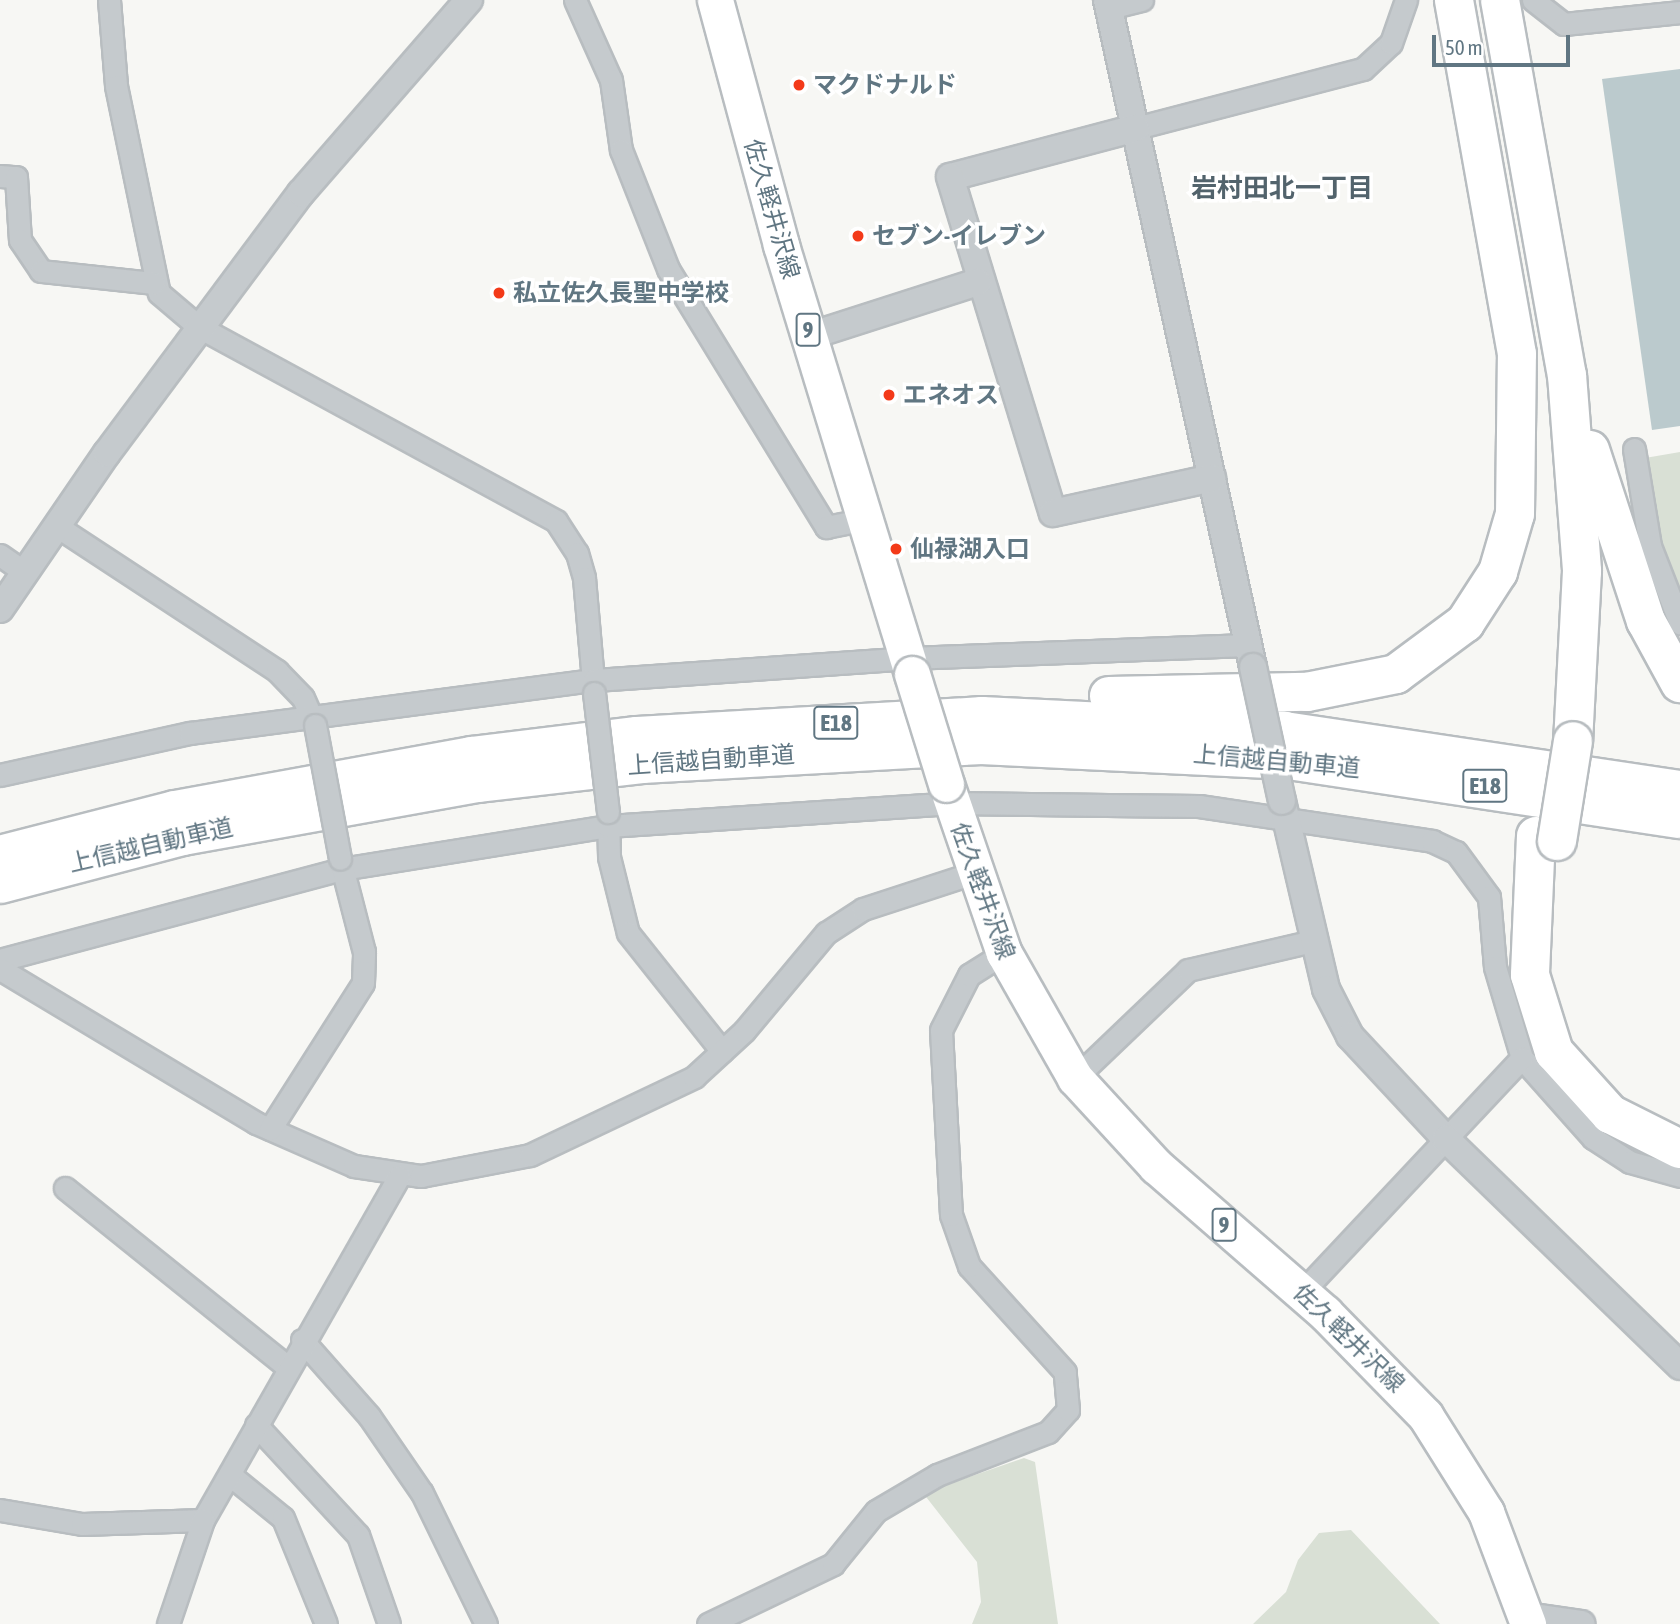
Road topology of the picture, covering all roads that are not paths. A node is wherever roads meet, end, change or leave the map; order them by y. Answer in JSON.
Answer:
{"nodes":[{"id":1,"x":109,"y":0,"type":"edge"},
{"id":2,"x":469,"y":0,"type":"edge"},
{"id":3,"x":575,"y":0,"type":"edge"},
{"id":4,"x":715,"y":0,"type":"edge"},
{"id":5,"x":1142,"y":0,"type":"edge"},
{"id":6,"x":1406,"y":0,"type":"edge"},
{"id":7,"x":1454,"y":0,"type":"edge"},
{"id":8,"x":1500,"y":0,"type":"edge"},
{"id":9,"x":1534,"y":0,"type":"edge"},
{"id":10,"x":1108,"y":4,"type":"edge"},
{"id":11,"x":1680,"y":12,"type":"edge"},
{"id":12,"x":1136,"y":128,"type":"junction"},
{"id":13,"x":0,"y":176,"type":"edge"},
{"id":14,"x":1506,"y":270,"type":"junction"},
{"id":15,"x":978,"y":282,"type":"junction"},
{"id":16,"x":153,"y":283,"type":"junction"},
{"id":17,"x":199,"y":327,"type":"junction"},
{"id":18,"x":810,"y":336,"type":"junction"},
{"id":19,"x":1567,"y":374,"type":"junction"},
{"id":20,"x":1634,"y":449,"type":"dead end"},
{"id":21,"x":1212,"y":478,"type":"junction"},
{"id":22,"x":866,"y":519,"type":"junction"},
{"id":23,"x":55,"y":525,"type":"junction"},
{"id":24,"x":0,"y":555,"type":"edge"},
{"id":25,"x":24,"y":572,"type":"junction"},
{"id":26,"x":0,"y":609,"type":"edge"},
{"id":27,"x":1680,"y":623,"type":"edge"},
{"id":28,"x":1251,"y":656,"type":"junction"},
{"id":29,"x":909,"y":666,"type":"junction"},
{"id":30,"x":1680,"y":682,"type":"edge"},
{"id":31,"x":594,"y":687,"type":"junction"},
{"id":32,"x":313,"y":721,"type":"junction"},
{"id":33,"x":805,"y":724,"type":"junction"},
{"id":34,"x":1561,"y":740,"type":"junction"},
{"id":35,"x":1289,"y":760,"type":"junction"},
{"id":36,"x":0,"y":775,"type":"edge"},
{"id":37,"x":1680,"y":790,"type":"edge"},
{"id":38,"x":949,"y":794,"type":"junction"},
{"id":39,"x":1283,"y":810,"type":"junction"},
{"id":40,"x":608,"y":819,"type":"junction"},
{"id":41,"x":1680,"y":819,"type":"edge"},
{"id":42,"x":1680,"y":831,"type":"edge"},
{"id":43,"x":1547,"y":839,"type":"junction"},
{"id":44,"x":0,"y":855,"type":"edge"},
{"id":45,"x":341,"y":864,"type":"junction"},
{"id":46,"x":973,"y":873,"type":"junction"},
{"id":47,"x":0,"y":884,"type":"edge"},
{"id":48,"x":1312,"y":941,"type":"junction"},
{"id":49,"x":1004,"y":953,"type":"junction"},
{"id":50,"x":0,"y":960,"type":"edge"},
{"id":51,"x":0,"y":969,"type":"edge"},
{"id":52,"x":722,"y":1051,"type":"junction"},
{"id":53,"x":1522,"y":1058,"type":"junction"},
{"id":54,"x":1075,"y":1078,"type":"junction"},
{"id":55,"x":1680,"y":1126,"type":"edge"},
{"id":56,"x":270,"y":1129,"type":"junction"},
{"id":57,"x":1446,"y":1139,"type":"junction"},
{"id":58,"x":1680,"y":1149,"type":"edge"},
{"id":59,"x":399,"y":1177,"type":"junction"},
{"id":60,"x":1680,"y":1177,"type":"edge"},
{"id":61,"x":65,"y":1188,"type":"dead end"},
{"id":62,"x":1302,"y":1292,"type":"junction"},
{"id":63,"x":302,"y":1340,"type":"junction"},
{"id":64,"x":1680,"y":1366,"type":"edge"},
{"id":65,"x":288,"y":1367,"type":"junction"},
{"id":66,"x":256,"y":1425,"type":"junction"},
{"id":67,"x":230,"y":1475,"type":"junction"},
{"id":68,"x":0,"y":1510,"type":"edge"},
{"id":69,"x":203,"y":1520,"type":"junction"},
{"id":70,"x":1527,"y":1620,"type":"edge"},
{"id":71,"x":168,"y":1624,"type":"edge"},
{"id":72,"x":326,"y":1624,"type":"edge"},
{"id":73,"x":388,"y":1624,"type":"edge"},
{"id":74,"x":486,"y":1624,"type":"edge"},
{"id":75,"x":708,"y":1624,"type":"edge"},
{"id":76,"x":1581,"y":1624,"type":"edge"}],
"edges":[{"from":1,"to":16,"type":"street"},
{"from":2,"to":17,"type":"street"},
{"from":3,"to":22,"type":"street"},
{"from":4,"to":18,"type":"main road","name":"佐久軽井沢線","number":"9"},
{"from":5,"to":10,"type":"street"},
{"from":6,"to":12,"type":"street"},
{"from":7,"to":14,"type":"highway"},
{"from":8,"to":19,"type":"highway"},
{"from":9,"to":11,"type":"street"},
{"from":10,"to":12,"type":"street"},
{"from":12,"to":15,"type":"street"},
{"from":12,"to":21,"type":"street"},
{"from":13,"to":16,"type":"street"},
{"from":14,"to":33,"type":"highway"},
{"from":14,"to":34,"type":"highway"},
{"from":15,"to":18,"type":"street"},
{"from":15,"to":21,"type":"street"},
{"from":16,"to":17,"type":"street"},
{"from":17,"to":23,"type":"street"},
{"from":17,"to":31,"type":"street"},
{"from":18,"to":22,"type":"main road","name":"佐久軽井沢線","number":"9"},
{"from":19,"to":30,"type":"highway"},
{"from":19,"to":34,"type":"highway"},
{"from":20,"to":27,"type":"street"},
{"from":21,"to":28,"type":"street"},
{"from":22,"to":29,"type":"main road","name":"佐久軽井沢線","number":"9"},
{"from":23,"to":25,"type":"street"},
{"from":23,"to":32,"type":"street"},
{"from":24,"to":25,"type":"street"},
{"from":25,"to":26,"type":"street"},
{"from":28,"to":29,"type":"street"},
{"from":28,"to":39,"type":"street","bridge":true},
{"from":29,"to":31,"type":"street"},
{"from":29,"to":38,"type":"main road","name":"佐久軽井沢線","number":"9","bridge":true},
{"from":31,"to":32,"type":"street"},
{"from":31,"to":40,"type":"street","bridge":true},
{"from":32,"to":36,"type":"street"},
{"from":32,"to":45,"type":"street","bridge":true},
{"from":33,"to":37,"type":"highway","name":"上信越自動車道","number":"E18"},
{"from":33,"to":44,"type":"highway","name":"上信越自動車道","number":"E18"},
{"from":34,"to":43,"type":"highway","bridge":true},
{"from":35,"to":41,"type":"highway","name":"上信越自動車道","number":"E18"},
{"from":35,"to":42,"type":"highway"},
{"from":35,"to":47,"type":"highway","name":"上信越自動車道","number":"E18"},
{"from":38,"to":39,"type":"street"},
{"from":38,"to":40,"type":"street"},
{"from":38,"to":46,"type":"main road","name":"佐久軽井沢線","number":"9"},
{"from":39,"to":48,"type":"street"},
{"from":39,"to":53,"type":"street"},
{"from":40,"to":45,"type":"street"},
{"from":40,"to":52,"type":"street"},
{"from":43,"to":55,"type":"highway"},
{"from":43,"to":58,"type":"highway"},
{"from":45,"to":50,"type":"street"},
{"from":45,"to":56,"type":"street"},
{"from":46,"to":49,"type":"main road","name":"佐久軽井沢線","number":"9"},
{"from":46,"to":52,"type":"street"},
{"from":48,"to":54,"type":"street"},
{"from":48,"to":57,"type":"street"},
{"from":49,"to":54,"type":"main road","name":"佐久軽井沢線","number":"9"},
{"from":49,"to":75,"type":"street"},
{"from":51,"to":56,"type":"street"},
{"from":52,"to":59,"type":"street"},
{"from":53,"to":57,"type":"street"},
{"from":53,"to":60,"type":"street"},
{"from":54,"to":62,"type":"main road","name":"佐久軽井沢線","number":"9"},
{"from":56,"to":59,"type":"street"},
{"from":57,"to":62,"type":"street"},
{"from":57,"to":64,"type":"street"},
{"from":59,"to":63,"type":"street"},
{"from":61,"to":65,"type":"street"},
{"from":62,"to":70,"type":"main road","name":"佐久軽井沢線","number":"9"},
{"from":63,"to":65,"type":"street"},
{"from":63,"to":74,"type":"street"},
{"from":65,"to":66,"type":"street"},
{"from":66,"to":67,"type":"street"},
{"from":66,"to":73,"type":"street"},
{"from":67,"to":69,"type":"street"},
{"from":67,"to":72,"type":"street"},
{"from":68,"to":69,"type":"street"},
{"from":69,"to":71,"type":"street"},
{"from":70,"to":76,"type":"street"}]}
